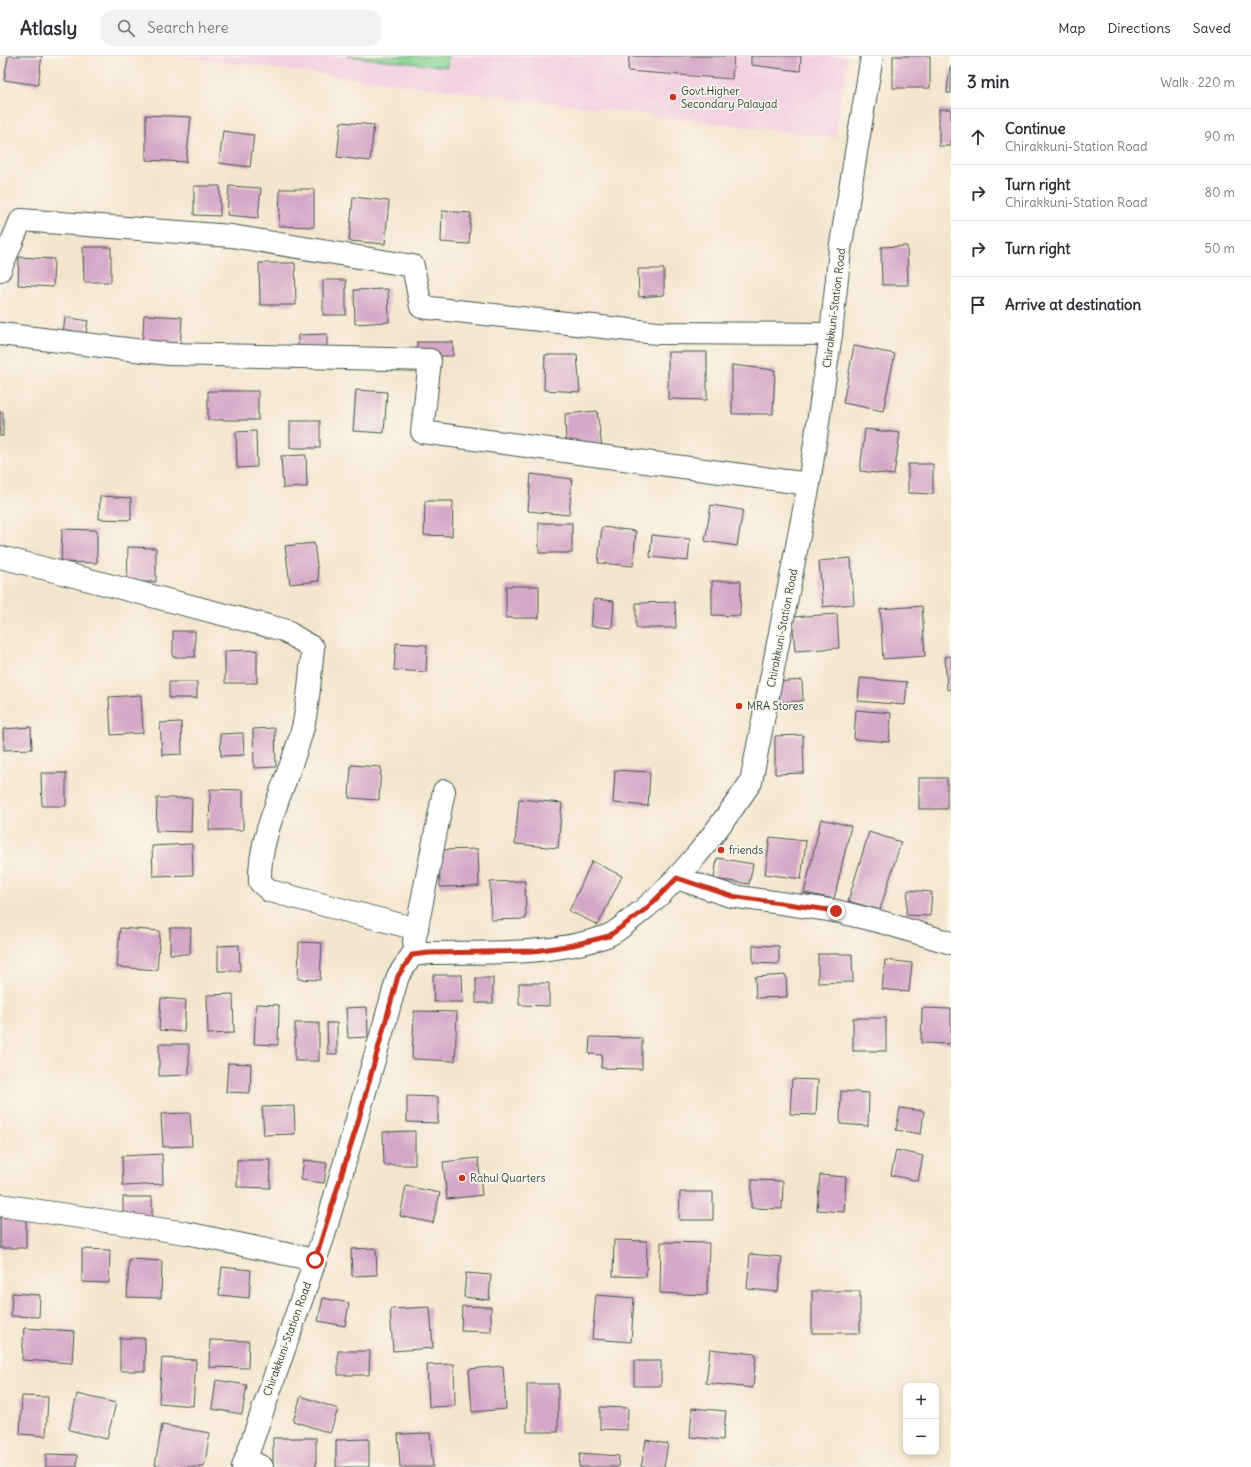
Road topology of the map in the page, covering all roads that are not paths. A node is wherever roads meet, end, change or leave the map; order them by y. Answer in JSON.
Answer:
{"nodes":[{"id":1,"x":872,"y":56,"type":"edge"},
{"id":2,"x":0,"y":270,"type":"edge"},
{"id":3,"x":0,"y":334,"type":"edge"},
{"id":4,"x":831,"y":334,"type":"junction"},
{"id":5,"x":809,"y":484,"type":"junction"},
{"id":6,"x":0,"y":557,"type":"edge"},
{"id":7,"x":444,"y":791,"type":"dead end"},
{"id":8,"x":677,"y":878,"type":"junction"},
{"id":9,"x":417,"y":928,"type":"junction"},
{"id":10,"x":951,"y":943,"type":"edge"},
{"id":11,"x":412,"y":955,"type":"junction"},
{"id":12,"x":0,"y":1205,"type":"edge"},
{"id":13,"x":315,"y":1260,"type":"junction"},
{"id":14,"x":250,"y":1464,"type":"edge"}],
"edges":[{"from":1,"to":4,"type":"street","name":"Chirakkuni-Station Road"},
{"from":2,"to":4,"type":"street"},
{"from":3,"to":5,"type":"street"},
{"from":4,"to":5,"type":"street","name":"Chirakkuni-Station Road"},
{"from":5,"to":8,"type":"street","name":"Chirakkuni-Station Road"},
{"from":6,"to":9,"type":"street"},
{"from":7,"to":9,"type":"street"},
{"from":8,"to":10,"type":"street"},
{"from":8,"to":11,"type":"street","name":"Chirakkuni-Station Road"},
{"from":9,"to":11,"type":"street"},
{"from":11,"to":13,"type":"street","name":"Chirakkuni-Station Road"},
{"from":12,"to":13,"type":"street"},
{"from":13,"to":14,"type":"street","name":"Chirakkuni-Station Road"}]}
